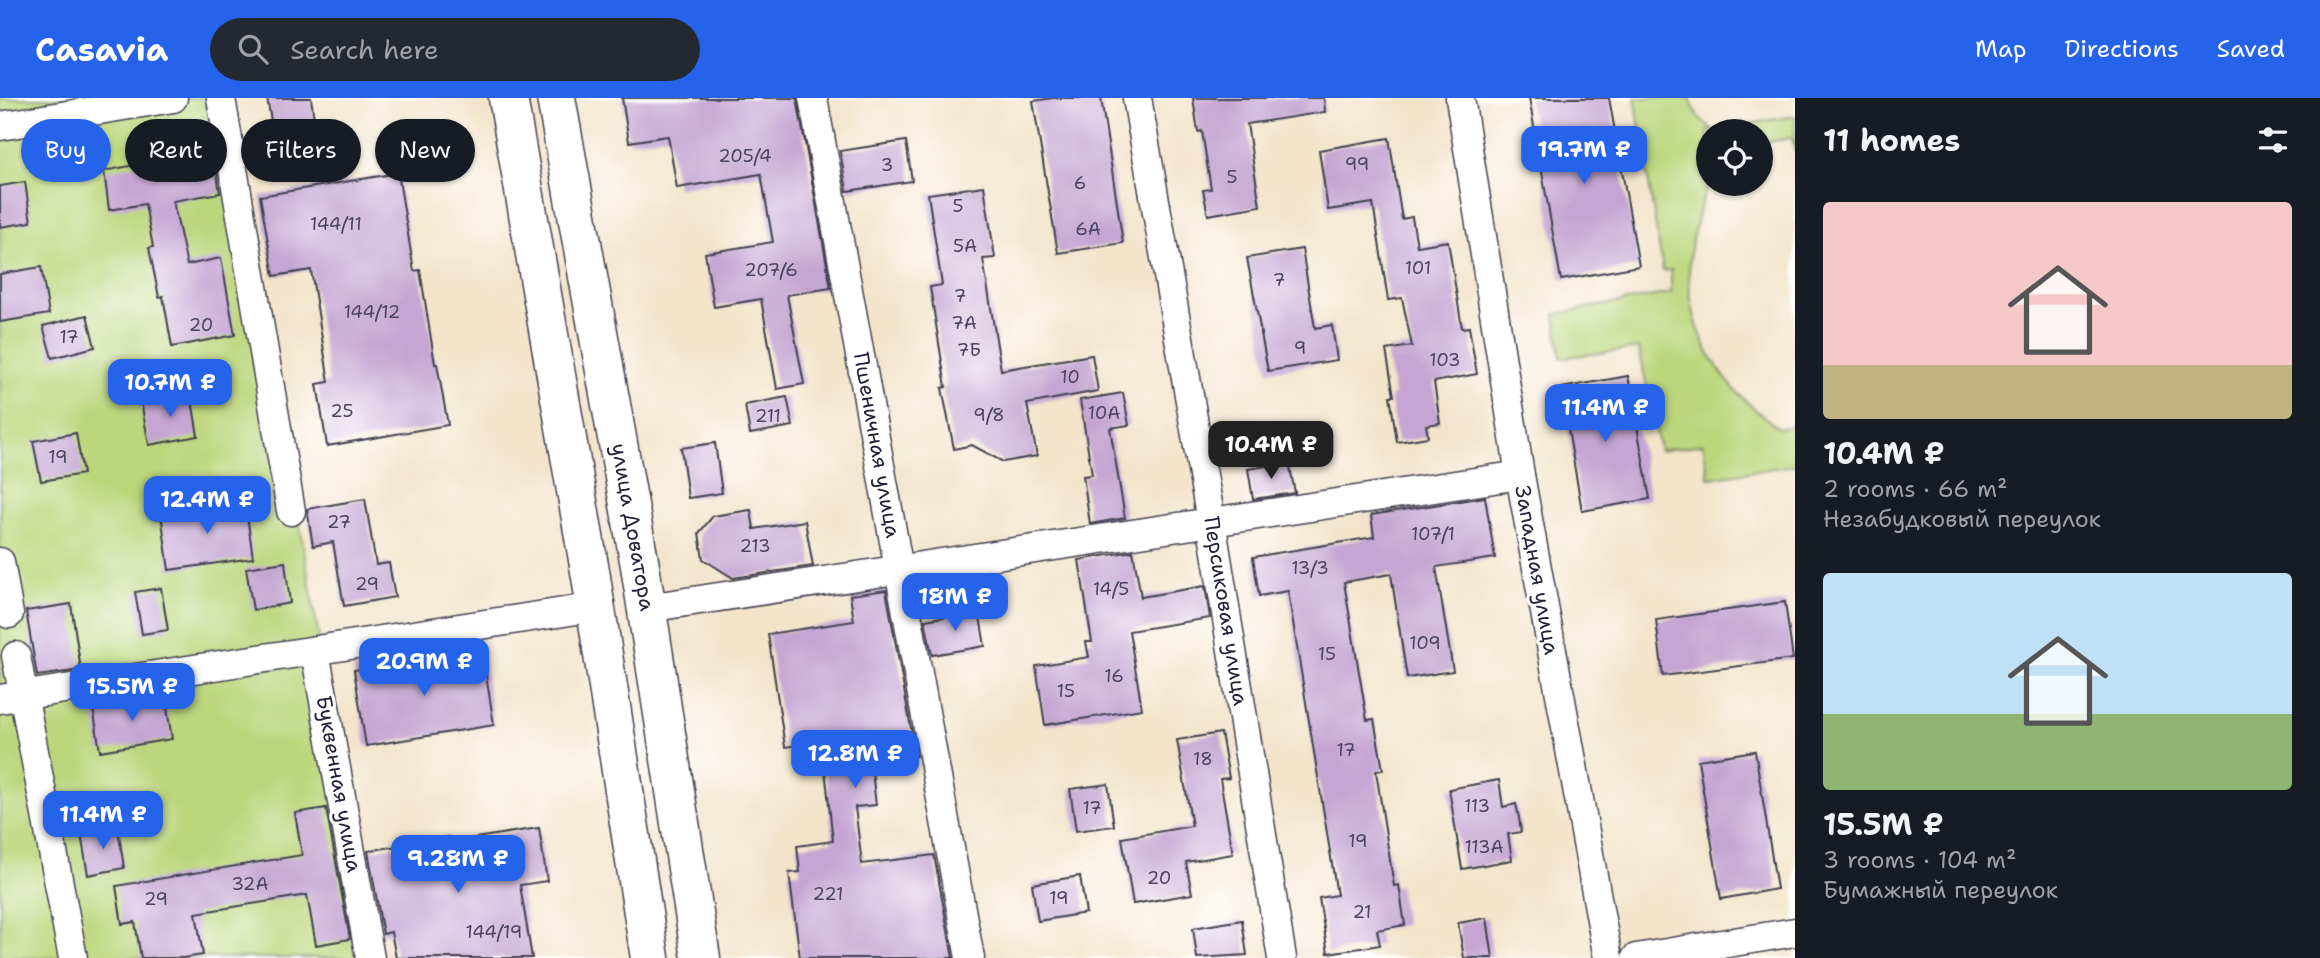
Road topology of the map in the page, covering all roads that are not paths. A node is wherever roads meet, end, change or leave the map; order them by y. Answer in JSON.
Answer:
{"nodes":[{"id":1,"x":173,"y":98,"type":"edge"},
{"id":2,"x":221,"y":98,"type":"edge"},
{"id":3,"x":508,"y":98,"type":"edge"},
{"id":4,"x":556,"y":98,"type":"edge"},
{"id":5,"x":813,"y":98,"type":"edge"},
{"id":6,"x":1137,"y":98,"type":"edge"},
{"id":7,"x":1460,"y":98,"type":"edge"},
{"id":8,"x":0,"y":126,"type":"edge"},
{"id":9,"x":1520,"y":475,"type":"junction"},
{"id":10,"x":291,"y":511,"type":"dead end"},
{"id":11,"x":1211,"y":521,"type":"junction"},
{"id":12,"x":0,"y":562,"type":"edge"},
{"id":13,"x":900,"y":570,"type":"junction"},
{"id":14,"x":596,"y":607,"type":"junction"},
{"id":15,"x":647,"y":608,"type":"junction"},
{"id":16,"x":9,"y":614,"type":"dead end"},
{"id":17,"x":315,"y":651,"type":"junction"},
{"id":18,"x":16,"y":656,"type":"dead end"},
{"id":19,"x":11,"y":697,"type":"edge"},
{"id":20,"x":1795,"y":932,"type":"edge"},
{"id":21,"x":73,"y":958,"type":"edge"},
{"id":22,"x":370,"y":958,"type":"edge"},
{"id":23,"x":650,"y":958,"type":"edge"},
{"id":24,"x":701,"y":958,"type":"edge"},
{"id":25,"x":970,"y":958,"type":"edge"},
{"id":26,"x":1282,"y":958,"type":"edge"},
{"id":27,"x":1608,"y":958,"type":"edge"},
{"id":28,"x":1636,"y":958,"type":"edge"}],
"edges":[{"from":1,"to":8,"type":"street"},
{"from":2,"to":10,"type":"street"},
{"from":3,"to":14,"type":"main road"},
{"from":4,"to":15,"type":"main road","name":"улица Доватора"},
{"from":5,"to":13,"type":"street","name":"Пшеничная улица"},
{"from":6,"to":11,"type":"street","name":"Персиковая улица"},
{"from":7,"to":9,"type":"street","name":"Западная улица"},
{"from":9,"to":11,"type":"street"},
{"from":9,"to":27,"type":"street","name":"Западная улица"},
{"from":11,"to":13,"type":"street"},
{"from":11,"to":26,"type":"street","name":"Персиковая улица"},
{"from":12,"to":16,"type":"street"},
{"from":13,"to":15,"type":"street"},
{"from":13,"to":25,"type":"street","name":"Пшеничная улица"},
{"from":14,"to":17,"type":"street"},
{"from":14,"to":23,"type":"main road"},
{"from":15,"to":24,"type":"main road","name":"улица Доватора"},
{"from":17,"to":19,"type":"street"},
{"from":17,"to":22,"type":"street","name":"Буквенная улица"},
{"from":18,"to":19,"type":"street"},
{"from":19,"to":21,"type":"street"},
{"from":20,"to":28,"type":"street"}]}
